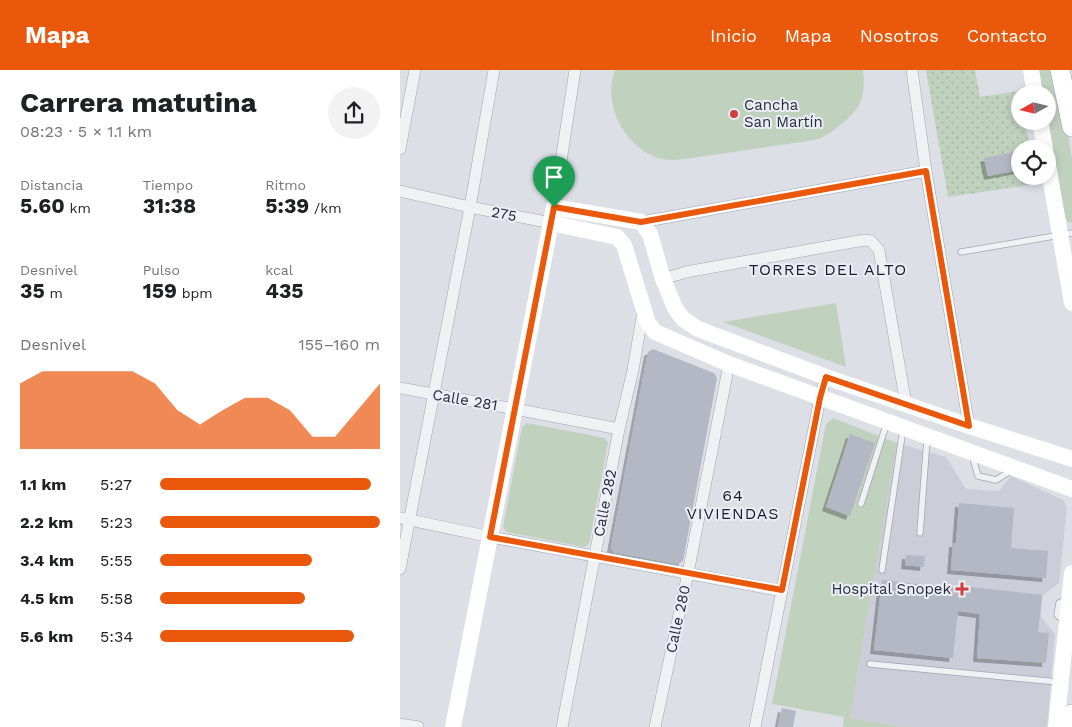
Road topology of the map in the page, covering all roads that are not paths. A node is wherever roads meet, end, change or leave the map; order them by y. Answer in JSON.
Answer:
{"nodes":[{"id":1,"x":415,"y":70,"type":"edge"},
{"id":2,"x":494,"y":70,"type":"edge"},
{"id":3,"x":576,"y":70,"type":"edge"},
{"id":4,"x":912,"y":70,"type":"edge"},
{"id":5,"x":1031,"y":70,"type":"edge"},
{"id":6,"x":1060,"y":70,"type":"edge"},
{"id":7,"x":1034,"y":85,"type":"edge"},
{"id":8,"x":1072,"y":127,"type":"edge"},
{"id":9,"x":400,"y":149,"type":"edge"},
{"id":10,"x":926,"y":171,"type":"junction"},
{"id":11,"x":1053,"y":185,"type":"edge"},
{"id":12,"x":400,"y":191,"type":"edge"},
{"id":13,"x":470,"y":207,"type":"junction"},
{"id":14,"x":554,"y":207,"type":"junction"},
{"id":15,"x":641,"y":222,"type":"junction"},
{"id":16,"x":551,"y":223,"type":"junction"},
{"id":17,"x":1066,"y":234,"type":"edge"},
{"id":18,"x":961,"y":252,"type":"dead end"},
{"id":19,"x":663,"y":279,"type":"junction"},
{"id":20,"x":1072,"y":303,"type":"edge"},
{"id":21,"x":644,"y":310,"type":"junction"},
{"id":22,"x":729,"y":364,"type":"junction"},
{"id":23,"x":826,"y":377,"type":"junction"},
{"id":24,"x":400,"y":388,"type":"edge"},
{"id":25,"x":434,"y":394,"type":"junction"},
{"id":26,"x":820,"y":398,"type":"junction"},
{"id":27,"x":906,"y":404,"type":"junction"},
{"id":28,"x":515,"y":409,"type":"junction"},
{"id":29,"x":887,"y":422,"type":"junction"},
{"id":30,"x":969,"y":426,"type":"junction"},
{"id":31,"x":903,"y":428,"type":"junction"},
{"id":32,"x":619,"y":430,"type":"junction"},
{"id":33,"x":927,"y":437,"type":"junction"},
{"id":34,"x":1072,"y":459,"type":"edge"},
{"id":35,"x":1072,"y":489,"type":"edge"},
{"id":36,"x":862,"y":504,"type":"dead end"},
{"id":37,"x":405,"y":520,"type":"edge"},
{"id":38,"x":920,"y":533,"type":"dead end"},
{"id":39,"x":490,"y":537,"type":"junction"},
{"id":40,"x":595,"y":556,"type":"junction"},
{"id":41,"x":400,"y":569,"type":"edge"},
{"id":42,"x":882,"y":570,"type":"dead end"},
{"id":43,"x":688,"y":573,"type":"junction"},
{"id":44,"x":1072,"y":574,"type":"edge"},
{"id":45,"x":782,"y":590,"type":"junction"},
{"id":46,"x":870,"y":664,"type":"dead end"},
{"id":47,"x":1060,"y":682,"type":"junction"},
{"id":48,"x":1072,"y":714,"type":"edge"},
{"id":49,"x":400,"y":724,"type":"edge"},
{"id":50,"x":418,"y":727,"type":"edge"},
{"id":51,"x":454,"y":727,"type":"edge"},
{"id":52,"x":562,"y":727,"type":"edge"},
{"id":53,"x":655,"y":727,"type":"edge"},
{"id":54,"x":755,"y":727,"type":"edge"},
{"id":55,"x":1056,"y":727,"type":"edge"},
{"id":56,"x":1071,"y":727,"type":"edge"}],
"edges":[{"from":1,"to":9,"type":"street"},
{"from":2,"to":13,"type":"street"},
{"from":3,"to":14,"type":"street"},
{"from":4,"to":10,"type":"street"},
{"from":5,"to":7,"type":"street"},
{"from":6,"to":8,"type":"main road"},
{"from":10,"to":15,"type":"street"},
{"from":10,"to":30,"type":"street"},
{"from":11,"to":17,"type":"street"},
{"from":12,"to":13,"type":"street","name":"275"},
{"from":13,"to":16,"type":"street","name":"275"},
{"from":13,"to":25,"type":"street"},
{"from":14,"to":15,"type":"street"},
{"from":14,"to":16,"type":"street"},
{"from":15,"to":19,"type":"street"},
{"from":16,"to":21,"type":"street","name":"275"},
{"from":16,"to":28,"type":"street"},
{"from":17,"to":18,"type":"lane"},
{"from":17,"to":20,"type":"street"},
{"from":19,"to":23,"type":"street"},
{"from":19,"to":27,"type":"street"},
{"from":21,"to":22,"type":"street"},
{"from":21,"to":32,"type":"street","name":"Calle 282"},
{"from":22,"to":26,"type":"street"},
{"from":22,"to":43,"type":"street","name":"Calle 280"},
{"from":23,"to":26,"type":"street"},
{"from":23,"to":27,"type":"street"},
{"from":24,"to":25,"type":"street","name":"Calle 281"},
{"from":25,"to":28,"type":"street","name":"Calle 281"},
{"from":25,"to":37,"type":"street"},
{"from":26,"to":29,"type":"street"},
{"from":26,"to":45,"type":"street"},
{"from":27,"to":30,"type":"street"},
{"from":28,"to":32,"type":"street","name":"Calle 281"},
{"from":28,"to":39,"type":"street"},
{"from":29,"to":31,"type":"street"},
{"from":29,"to":36,"type":"lane"},
{"from":30,"to":34,"type":"street"},
{"from":31,"to":33,"type":"street"},
{"from":31,"to":42,"type":"lane"},
{"from":32,"to":40,"type":"street","name":"Calle 282"},
{"from":33,"to":35,"type":"street"},
{"from":33,"to":38,"type":"lane"},
{"from":37,"to":39,"type":"street"},
{"from":37,"to":41,"type":"street"},
{"from":39,"to":40,"type":"street"},
{"from":39,"to":51,"type":"street"},
{"from":40,"to":43,"type":"street"},
{"from":40,"to":52,"type":"street","name":"Calle 282"},
{"from":43,"to":45,"type":"street"},
{"from":43,"to":53,"type":"street","name":"Calle 280"},
{"from":44,"to":47,"type":"street"},
{"from":45,"to":54,"type":"street"},
{"from":46,"to":47,"type":"lane"},
{"from":47,"to":55,"type":"street"},
{"from":48,"to":56,"type":"main road"},
{"from":49,"to":50,"type":"street"}]}
